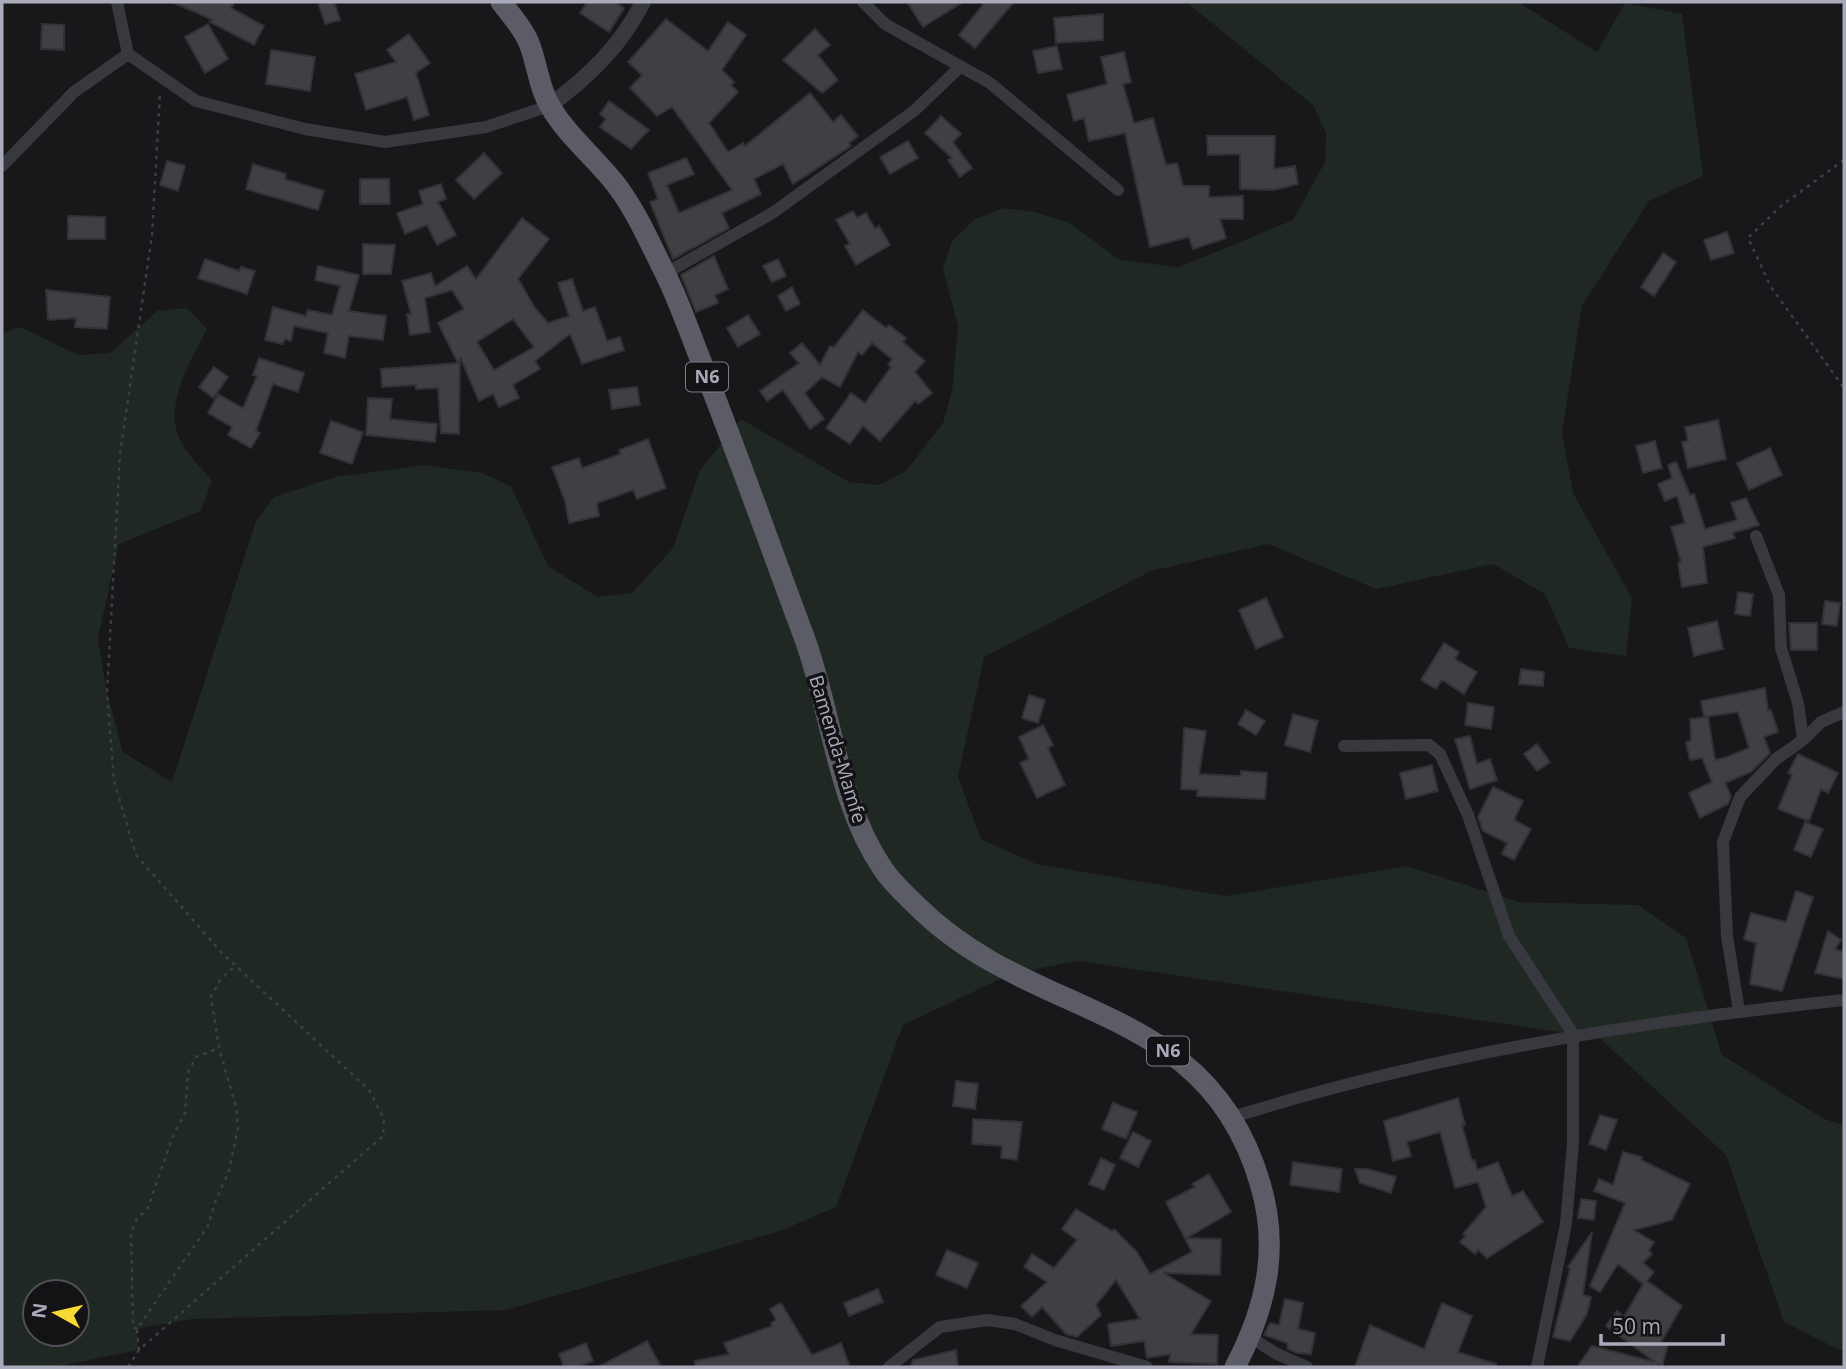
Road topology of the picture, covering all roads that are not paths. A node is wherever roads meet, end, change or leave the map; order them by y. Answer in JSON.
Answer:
{"nodes":[{"id":1,"x":117,"y":2,"type":"edge"},
{"id":2,"x":501,"y":2,"type":"edge"},
{"id":3,"x":643,"y":2,"type":"edge"},
{"id":4,"x":863,"y":2,"type":"edge"},
{"id":5,"x":128,"y":54,"type":"junction"},
{"id":6,"x":960,"y":67,"type":"junction"},
{"id":7,"x":549,"y":106,"type":"junction"},
{"id":8,"x":2,"y":166,"type":"edge"},
{"id":9,"x":1118,"y":190,"type":"dead end"},
{"id":10,"x":666,"y":273,"type":"junction"},
{"id":11,"x":1756,"y":536,"type":"dead end"},
{"id":12,"x":1844,"y":712,"type":"edge"},
{"id":13,"x":1803,"y":740,"type":"junction"},
{"id":14,"x":1344,"y":746,"type":"dead end"},
{"id":15,"x":1844,"y":999,"type":"edge"},
{"id":16,"x":1739,"y":1011,"type":"junction"},
{"id":17,"x":1573,"y":1034,"type":"junction"},
{"id":18,"x":1233,"y":1117,"type":"junction"},
{"id":19,"x":1252,"y":1338,"type":"junction"},
{"id":20,"x":889,"y":1367,"type":"edge"},
{"id":21,"x":1147,"y":1367,"type":"edge"},
{"id":22,"x":1236,"y":1367,"type":"edge"},
{"id":23,"x":1307,"y":1367,"type":"edge"},
{"id":24,"x":1537,"y":1367,"type":"edge"}],
"edges":[{"from":1,"to":5,"type":"street"},
{"from":2,"to":7,"type":"highway","name":"Bamenda-Mamfe","number":"N6"},
{"from":3,"to":7,"type":"street"},
{"from":4,"to":6,"type":"street"},
{"from":5,"to":7,"type":"street"},
{"from":5,"to":8,"type":"street"},
{"from":6,"to":9,"type":"street"},
{"from":6,"to":10,"type":"street"},
{"from":7,"to":10,"type":"highway","name":"Bamenda-Mamfe","number":"N6"},
{"from":10,"to":18,"type":"highway","name":"Bamenda-Mamfe","number":"N6"},
{"from":11,"to":13,"type":"street"},
{"from":12,"to":13,"type":"street"},
{"from":13,"to":16,"type":"street"},
{"from":14,"to":17,"type":"street"},
{"from":15,"to":16,"type":"street"},
{"from":16,"to":17,"type":"street"},
{"from":17,"to":18,"type":"street"},
{"from":17,"to":24,"type":"street"},
{"from":18,"to":19,"type":"highway","name":"Bamenda-Mamfe","number":"N6"},
{"from":19,"to":22,"type":"highway","name":"Bamenda-Mamfe","number":"N6"},
{"from":19,"to":23,"type":"street"},
{"from":20,"to":21,"type":"street"}]}
